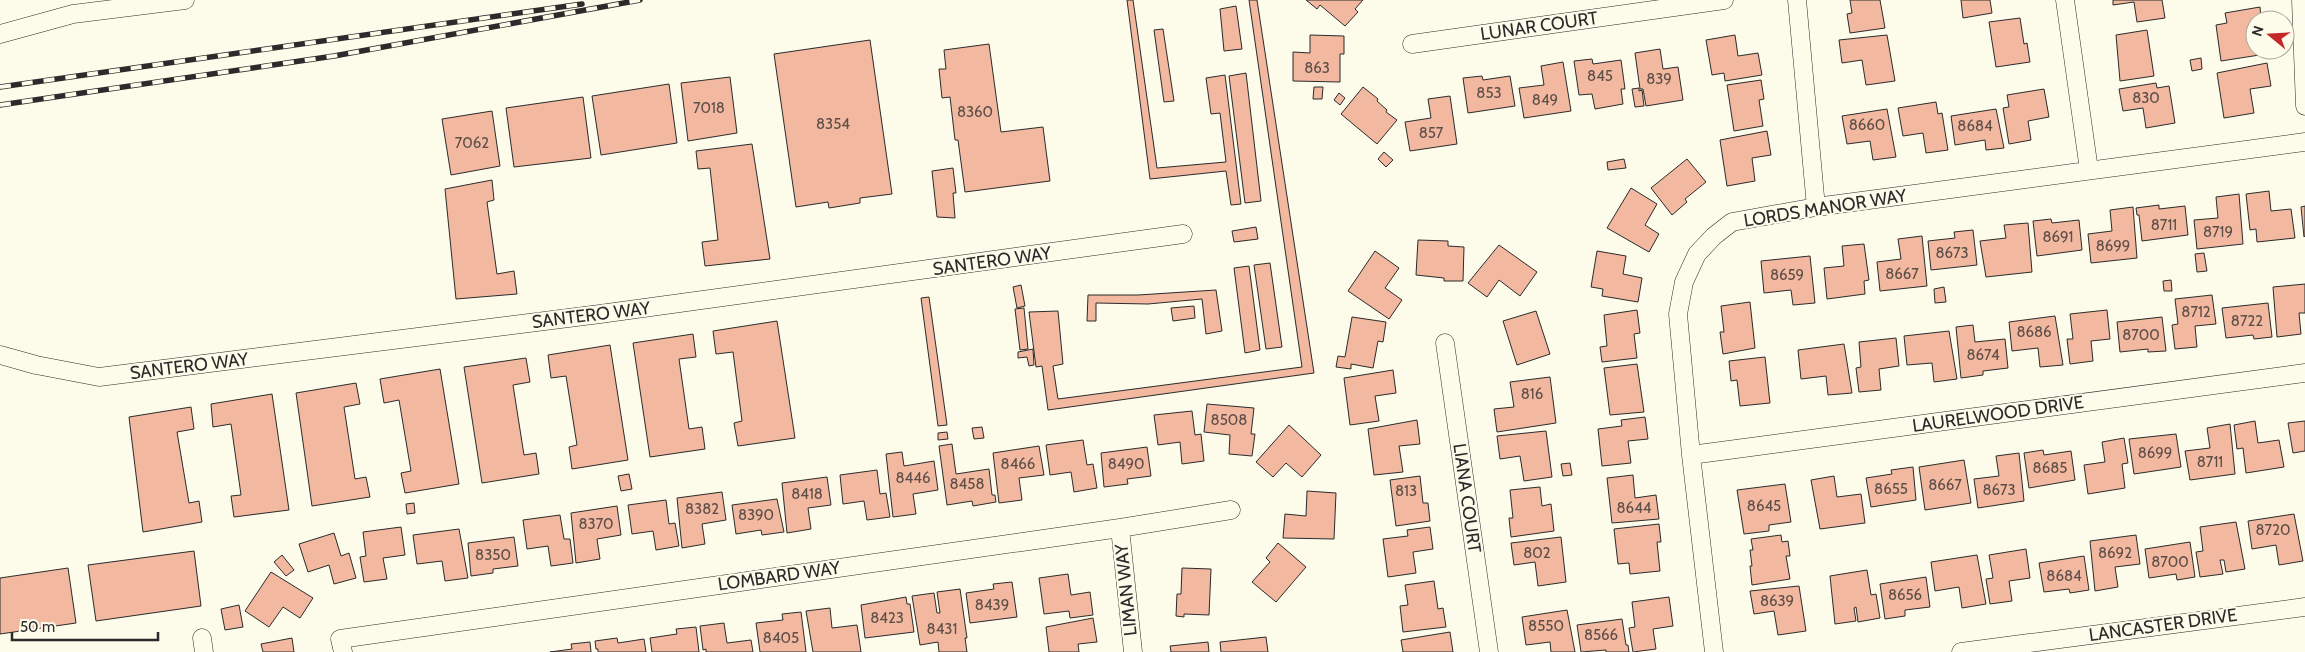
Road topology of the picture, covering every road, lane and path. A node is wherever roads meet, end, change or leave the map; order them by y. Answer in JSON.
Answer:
{"nodes":[{"id":1,"x":185,"y":0,"type":"edge"},
{"id":2,"x":1724,"y":0,"type":"edge"},
{"id":3,"x":1797,"y":0,"type":"edge"},
{"id":4,"x":2065,"y":0,"type":"edge"},
{"id":5,"x":2301,"y":0,"type":"edge"},
{"id":6,"x":0,"y":34,"type":"edge"},
{"id":7,"x":1412,"y":44,"type":"dead end"},
{"id":8,"x":2305,"y":106,"type":"edge"},
{"id":9,"x":2305,"y":142,"type":"edge"},
{"id":10,"x":2089,"y":170,"type":"junction"},
{"id":11,"x":1816,"y":207,"type":"junction"},
{"id":12,"x":1183,"y":234,"type":"dead end"},
{"id":13,"x":1445,"y":343,"type":"dead end"},
{"id":14,"x":0,"y":355,"type":"edge"},
{"id":15,"x":2305,"y":373,"type":"edge"},
{"id":16,"x":1691,"y":455,"type":"junction"},
{"id":17,"x":1231,"y":510,"type":"dead end"},
{"id":18,"x":1120,"y":528,"type":"junction"},
{"id":19,"x":2305,"y":607,"type":"edge"},
{"id":20,"x":343,"y":652,"type":"edge"},
{"id":21,"x":1133,"y":652,"type":"edge"},
{"id":22,"x":1490,"y":652,"type":"edge"},
{"id":23,"x":1714,"y":652,"type":"edge"},
{"id":24,"x":1961,"y":652,"type":"edge"}],
"edges":[{"from":1,"to":6,"type":"street"},
{"from":2,"to":7,"type":"street","name":"LUNAR COURT"},
{"from":3,"to":11,"type":"street"},
{"from":4,"to":10,"type":"street"},
{"from":5,"to":8,"type":"street"},
{"from":9,"to":10,"type":"street","name":"LORDS MANOR WAY"},
{"from":10,"to":11,"type":"street","name":"LORDS MANOR WAY"},
{"from":11,"to":16,"type":"street","name":"LORDS MANOR WAY"},
{"from":12,"to":14,"type":"street","name":"SANTERO WAY"},
{"from":13,"to":22,"type":"street","name":"LIANA COURT"},
{"from":15,"to":16,"type":"street","name":"LAURELWOOD DRIVE"},
{"from":16,"to":23,"type":"street","name":"LORDS MANOR WAY"},
{"from":17,"to":18,"type":"street","name":"LOMBARD WAY"},
{"from":18,"to":20,"type":"street","name":"LOMBARD WAY"},
{"from":18,"to":21,"type":"street","name":"LIMAN WAY"},
{"from":19,"to":24,"type":"street","name":"LANCASTER DRIVE"}]}
